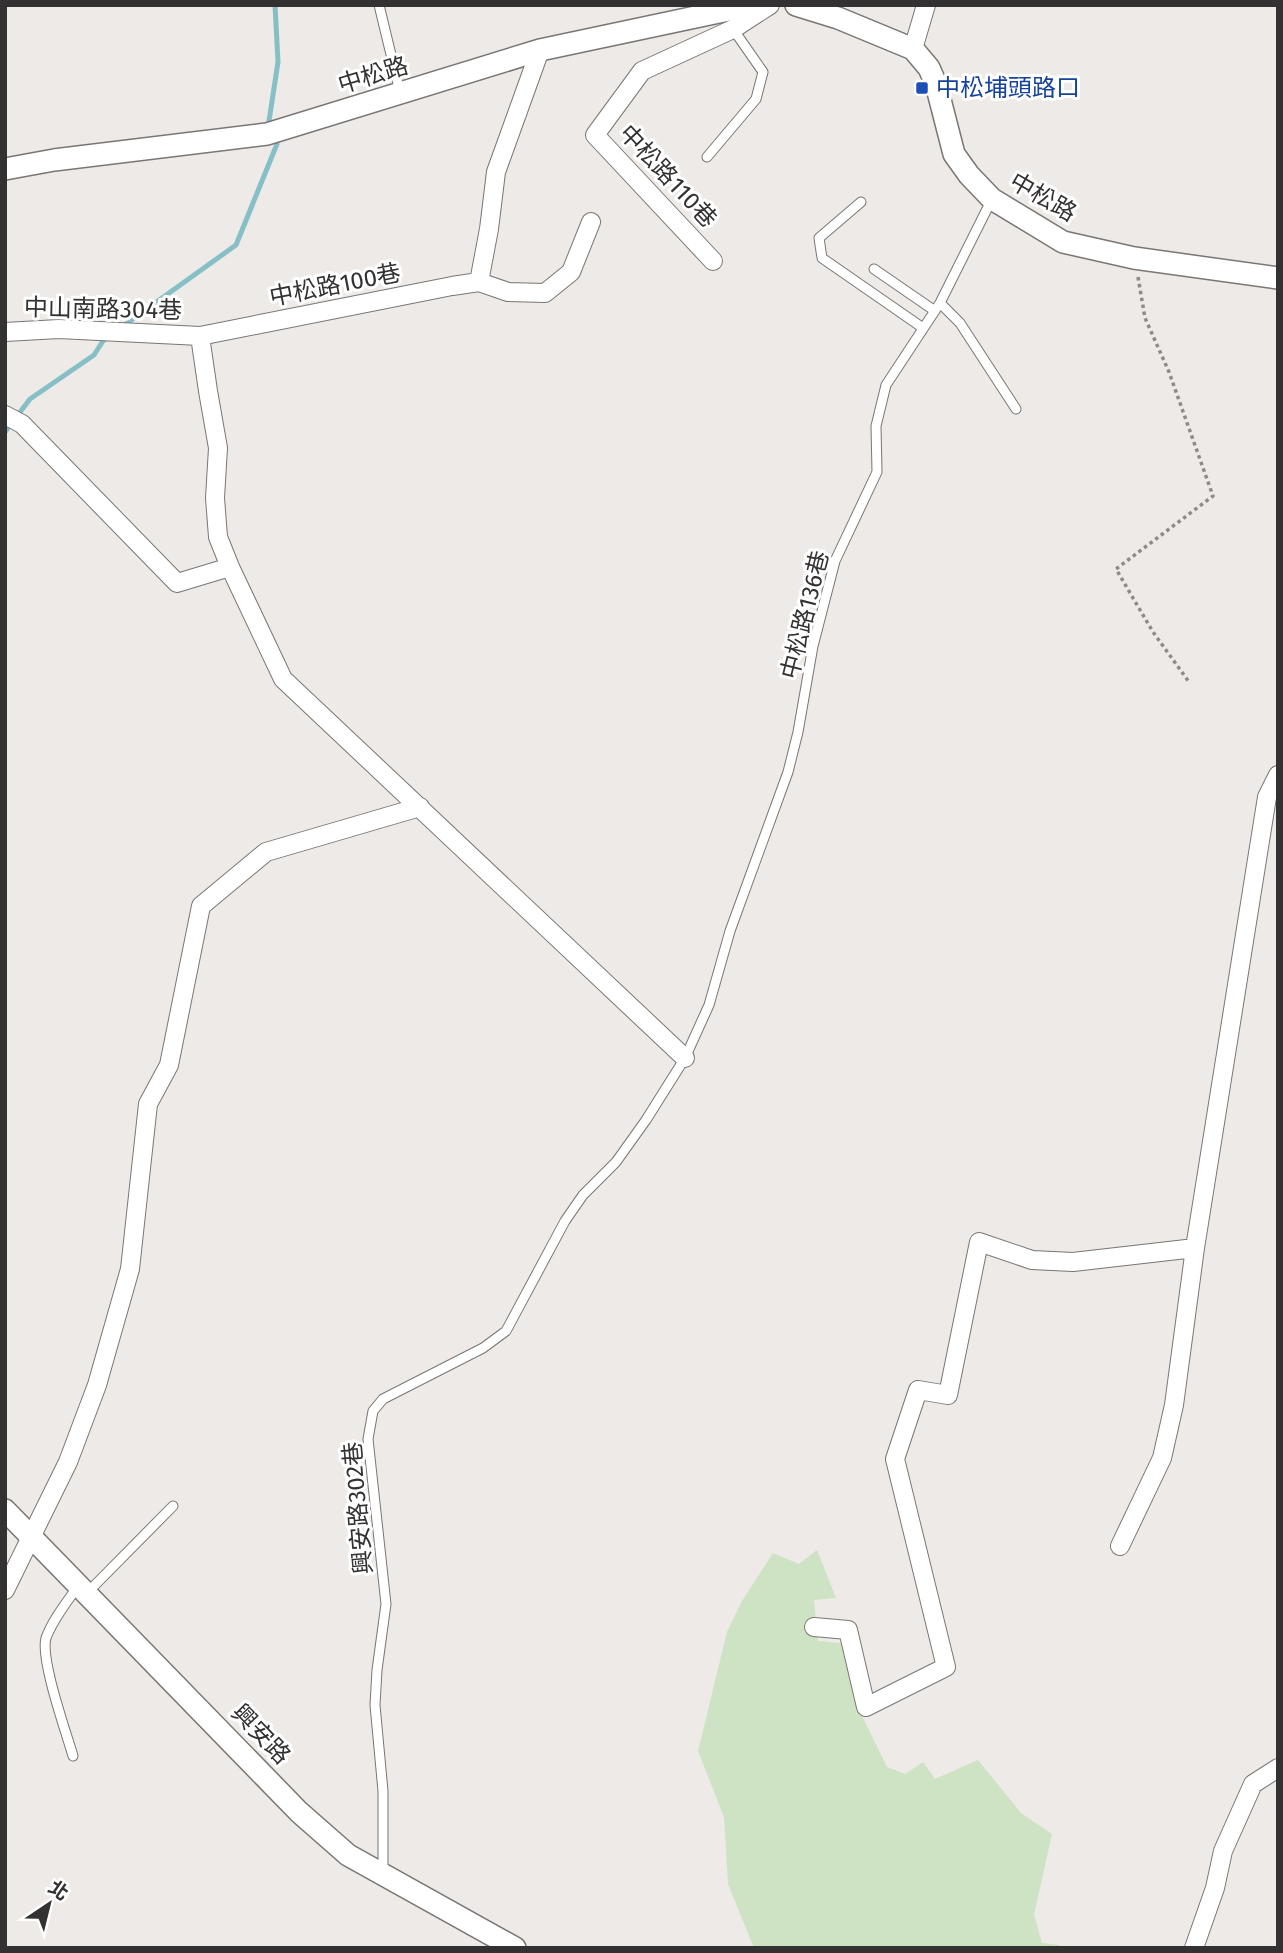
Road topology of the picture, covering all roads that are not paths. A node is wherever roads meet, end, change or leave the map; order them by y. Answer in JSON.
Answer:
{"nodes":[{"id":1,"x":379,"y":5,"type":"edge"},
{"id":2,"x":752,"y":5,"type":"edge"},
{"id":3,"x":770,"y":5,"type":"edge"},
{"id":4,"x":796,"y":5,"type":"edge"},
{"id":5,"x":926,"y":5,"type":"edge"},
{"id":6,"x":733,"y":29,"type":"junction"},
{"id":7,"x":913,"y":49,"type":"junction"},
{"id":8,"x":540,"y":50,"type":"junction"},
{"id":9,"x":400,"y":94,"type":"junction"},
{"id":10,"x":707,"y":157,"type":"dead end"},
{"id":11,"x":5,"y":169,"type":"edge"},
{"id":12,"x":992,"y":200,"type":"junction"},
{"id":13,"x":861,"y":202,"type":"dead end"},
{"id":14,"x":591,"y":222,"type":"dead end"},
{"id":15,"x":713,"y":261,"type":"dead end"},
{"id":16,"x":874,"y":270,"type":"dead end"},
{"id":17,"x":1278,"y":278,"type":"edge"},
{"id":18,"x":479,"y":282,"type":"junction"},
{"id":19,"x":937,"y":307,"type":"junction"},
{"id":20,"x":923,"y":328,"type":"junction"},
{"id":21,"x":5,"y":332,"type":"edge"},
{"id":22,"x":200,"y":336,"type":"junction"},
{"id":23,"x":1016,"y":409,"type":"dead end"},
{"id":24,"x":5,"y":415,"type":"edge"},
{"id":25,"x":230,"y":568,"type":"junction"},
{"id":26,"x":1278,"y":775,"type":"edge"},
{"id":27,"x":420,"y":807,"type":"junction"},
{"id":28,"x":685,"y":1058,"type":"junction"},
{"id":29,"x":1195,"y":1248,"type":"junction"},
{"id":30,"x":173,"y":1506,"type":"dead end"},
{"id":31,"x":5,"y":1510,"type":"edge"},
{"id":32,"x":31,"y":1537,"type":"junction"},
{"id":33,"x":1120,"y":1546,"type":"dead end"},
{"id":34,"x":5,"y":1590,"type":"edge"},
{"id":35,"x":82,"y":1590,"type":"junction"},
{"id":36,"x":814,"y":1627,"type":"dead end"},
{"id":37,"x":73,"y":1756,"type":"dead end"},
{"id":38,"x":1278,"y":1768,"type":"edge"},
{"id":39,"x":383,"y":1875,"type":"junction"},
{"id":40,"x":515,"y":1948,"type":"edge"},
{"id":41,"x":1194,"y":1948,"type":"edge"}],
"edges":[{"from":1,"to":9,"type":"lane"},
{"from":2,"to":8,"type":"street","name":"中松路"},
{"from":3,"to":6,"type":"street","name":"中松路110巷"},
{"from":4,"to":7,"type":"street"},
{"from":5,"to":7,"type":"street"},
{"from":6,"to":10,"type":"lane"},
{"from":6,"to":15,"type":"street","name":"中松路110巷"},
{"from":7,"to":12,"type":"street","name":"中松路"},
{"from":8,"to":9,"type":"street","name":"中松路"},
{"from":8,"to":18,"type":"street"},
{"from":9,"to":11,"type":"street","name":"中松路"},
{"from":12,"to":17,"type":"street","name":"中松路"},
{"from":12,"to":19,"type":"lane","name":"中松路136巷"},
{"from":13,"to":20,"type":"lane"},
{"from":14,"to":18,"type":"street","name":"中松路100巷"},
{"from":16,"to":19,"type":"lane"},
{"from":18,"to":22,"type":"street","name":"中松路100巷"},
{"from":19,"to":20,"type":"lane","name":"中松路136巷"},
{"from":19,"to":23,"type":"lane"},
{"from":20,"to":28,"type":"lane","name":"中松路136巷"},
{"from":21,"to":22,"type":"street","name":"中山南路304巷"},
{"from":22,"to":25,"type":"street"},
{"from":24,"to":25,"type":"street"},
{"from":25,"to":27,"type":"street"},
{"from":26,"to":29,"type":"street"},
{"from":27,"to":28,"type":"street"},
{"from":27,"to":32,"type":"street"},
{"from":28,"to":39,"type":"lane","name":"興安路302巷"},
{"from":29,"to":33,"type":"street"},
{"from":29,"to":36,"type":"street"},
{"from":30,"to":35,"type":"lane"},
{"from":31,"to":32,"type":"street","name":"興安路"},
{"from":32,"to":34,"type":"street"},
{"from":32,"to":35,"type":"street","name":"興安路"},
{"from":35,"to":37,"type":"lane"},
{"from":35,"to":39,"type":"street","name":"興安路"},
{"from":38,"to":41,"type":"street"},
{"from":39,"to":40,"type":"street","name":"興安路"}]}
